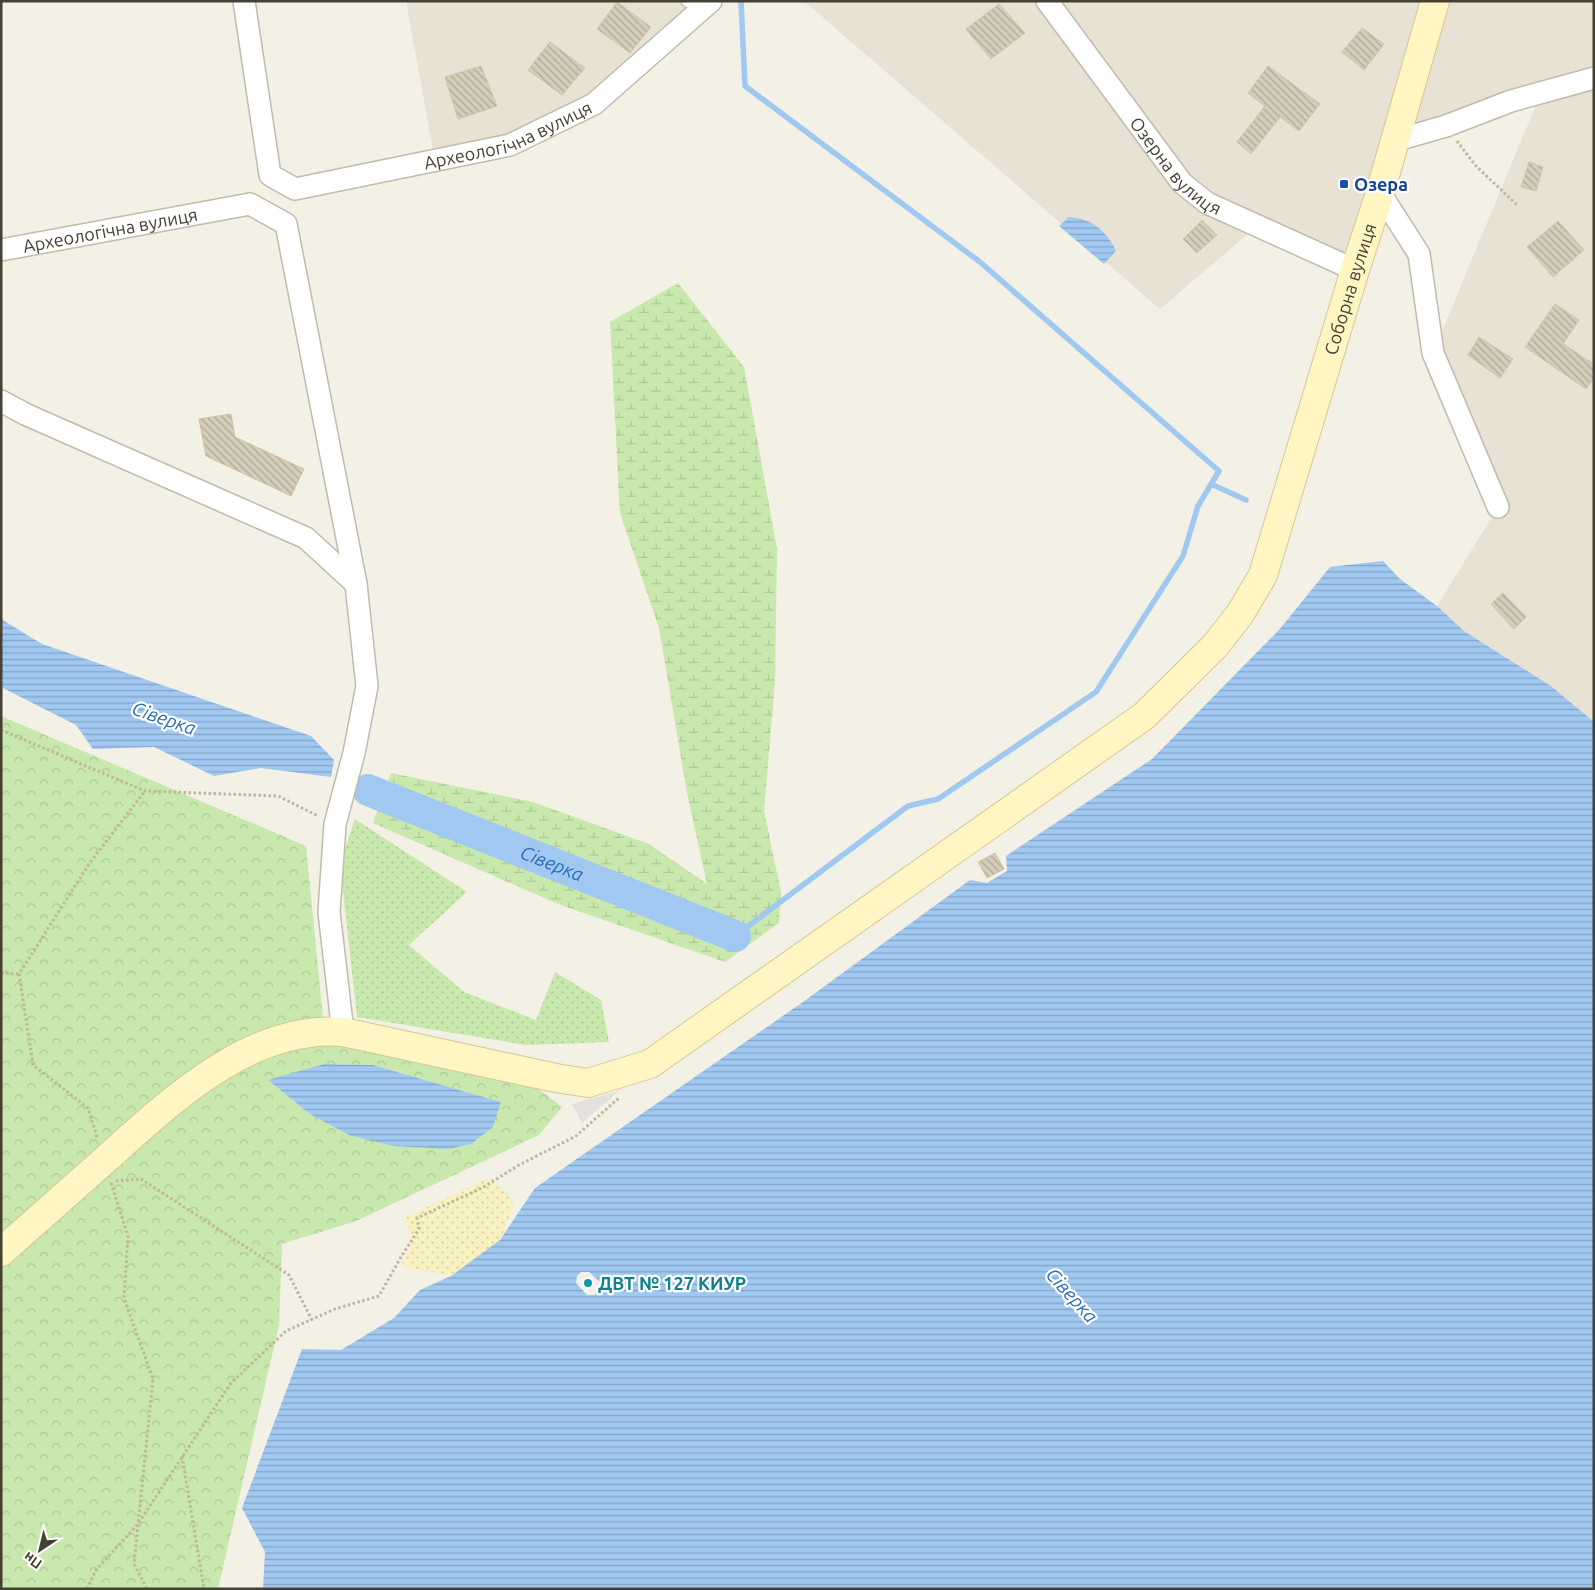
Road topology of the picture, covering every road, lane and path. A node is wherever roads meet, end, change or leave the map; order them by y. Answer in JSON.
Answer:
{"nodes":[{"id":1,"x":244,"y":1,"type":"edge"},
{"id":2,"x":1047,"y":1,"type":"edge"},
{"id":3,"x":1435,"y":1,"type":"edge"},
{"id":4,"x":700,"y":4,"type":"edge"},
{"id":5,"x":1594,"y":78,"type":"edge"},
{"id":6,"x":1446,"y":126,"type":"junction"},
{"id":7,"x":1394,"y":141,"type":"junction"},
{"id":8,"x":1380,"y":193,"type":"junction"},
{"id":9,"x":1516,"y":205,"type":"dead end"},
{"id":10,"x":1,"y":250,"type":"edge"},
{"id":11,"x":1354,"y":270,"type":"junction"},
{"id":12,"x":1,"y":401,"type":"edge"},
{"id":13,"x":1498,"y":507,"type":"dead end"},
{"id":14,"x":356,"y":584,"type":"junction"},
{"id":15,"x":1,"y":730,"type":"edge"},
{"id":16,"x":145,"y":791,"type":"junction"},
{"id":17,"x":335,"y":824,"type":"junction"},
{"id":18,"x":1,"y":973,"type":"edge"},
{"id":19,"x":19,"y":974,"type":"junction"},
{"id":20,"x":343,"y":1032,"type":"junction"},
{"id":21,"x":622,"y":1096,"type":"dead end"},
{"id":22,"x":107,"y":1171,"type":"junction"},
{"id":23,"x":1,"y":1252,"type":"edge"},
{"id":24,"x":312,"y":1320,"type":"junction"},
{"id":25,"x":182,"y":1456,"type":"junction"},
{"id":26,"x":138,"y":1524,"type":"junction"},
{"id":27,"x":88,"y":1589,"type":"edge"},
{"id":28,"x":147,"y":1589,"type":"edge"},
{"id":29,"x":204,"y":1589,"type":"edge"}],
"edges":[{"from":1,"to":4,"type":"street","name":"Археологічна вулиця"},
{"from":2,"to":11,"type":"street","name":"Озерна вулиця"},
{"from":3,"to":7,"type":"street","name":"Соборна вулиця"},
{"from":5,"to":6,"type":"street"},
{"from":6,"to":7,"type":"street"},
{"from":6,"to":9,"type":"path"},
{"from":7,"to":8,"type":"street","name":"Соборна вулиця"},
{"from":8,"to":11,"type":"street","name":"Соборна вулиця"},
{"from":8,"to":13,"type":"street"},
{"from":10,"to":14,"type":"street","name":"Археологічна вулиця"},
{"from":11,"to":20,"type":"street","name":"Соборна вулиця"},
{"from":12,"to":14,"type":"street"},
{"from":14,"to":17,"type":"street"},
{"from":15,"to":16,"type":"path"},
{"from":16,"to":17,"type":"path"},
{"from":16,"to":19,"type":"path"},
{"from":17,"to":20,"type":"street"},
{"from":18,"to":19,"type":"path"},
{"from":19,"to":22,"type":"path"},
{"from":20,"to":22,"type":"street","name":"Соборна вулиця"},
{"from":21,"to":24,"type":"path"},
{"from":22,"to":23,"type":"street","name":"Соборна вулиця"},
{"from":22,"to":24,"type":"path"},
{"from":22,"to":26,"type":"path"},
{"from":24,"to":25,"type":"path"},
{"from":25,"to":26,"type":"path"},
{"from":25,"to":29,"type":"path"},
{"from":26,"to":27,"type":"path"},
{"from":26,"to":28,"type":"path"}]}
